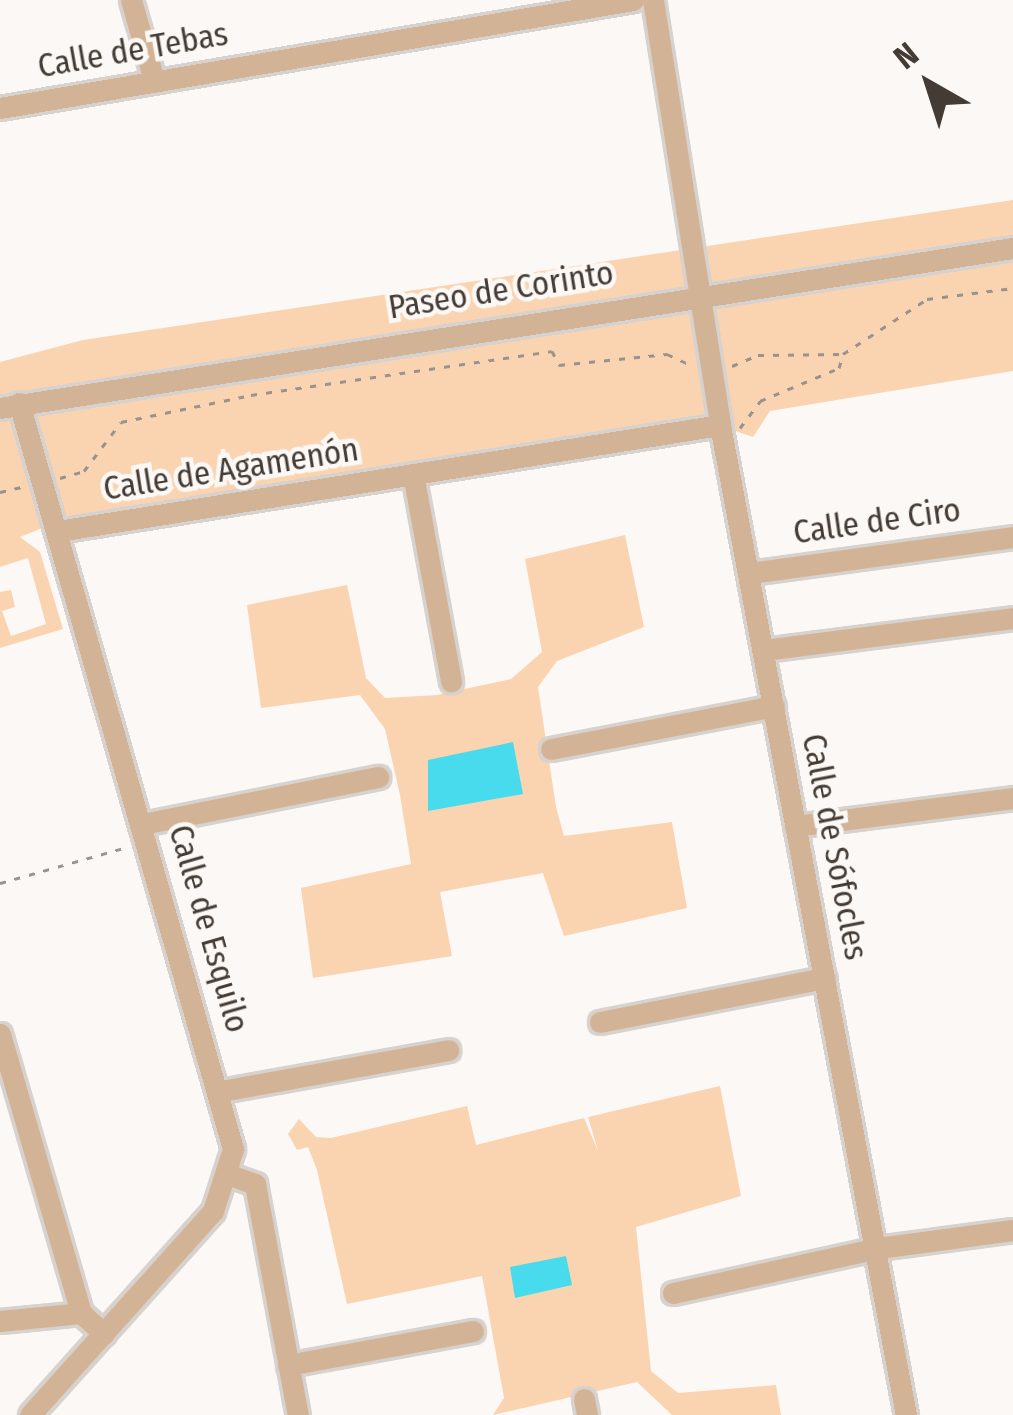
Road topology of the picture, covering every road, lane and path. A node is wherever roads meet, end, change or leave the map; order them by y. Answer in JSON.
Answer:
{"nodes":[{"id":1,"x":131,"y":0,"type":"edge"},
{"id":2,"x":632,"y":0,"type":"edge"},
{"id":3,"x":653,"y":0,"type":"edge"},
{"id":4,"x":154,"y":80,"type":"junction"},
{"id":5,"x":0,"y":109,"type":"edge"},
{"id":6,"x":1013,"y":248,"type":"edge"},
{"id":7,"x":1013,"y":288,"type":"edge"},
{"id":8,"x":698,"y":292,"type":"junction"},
{"id":9,"x":843,"y":354,"type":"junction"},
{"id":10,"x":712,"y":375,"type":"junction"},
{"id":11,"x":9,"y":405,"type":"edge"},
{"id":12,"x":721,"y":428,"type":"junction"},
{"id":13,"x":413,"y":474,"type":"junction"},
{"id":14,"x":43,"y":482,"type":"junction"},
{"id":15,"x":0,"y":492,"type":"edge"},
{"id":16,"x":58,"y":532,"type":"junction"},
{"id":17,"x":1013,"y":537,"type":"edge"},
{"id":18,"x":750,"y":572,"type":"junction"},
{"id":19,"x":1013,"y":619,"type":"edge"},
{"id":20,"x":764,"y":650,"type":"junction"},
{"id":21,"x":451,"y":682,"type":"dead end"},
{"id":22,"x":774,"y":706,"type":"junction"},
{"id":23,"x":550,"y":749,"type":"dead end"},
{"id":24,"x":378,"y":777,"type":"dead end"},
{"id":25,"x":1013,"y":798,"type":"edge"},
{"id":26,"x":795,"y":826,"type":"junction"},
{"id":27,"x":146,"y":832,"type":"junction"},
{"id":28,"x":0,"y":883,"type":"edge"},
{"id":29,"x":825,"y":979,"type":"junction"},
{"id":30,"x":600,"y":1022,"type":"dead end"},
{"id":31,"x":0,"y":1034,"type":"edge"},
{"id":32,"x":448,"y":1050,"type":"dead end"},
{"id":33,"x":221,"y":1091,"type":"junction"},
{"id":34,"x":230,"y":1175,"type":"junction"},
{"id":35,"x":1013,"y":1230,"type":"edge"},
{"id":36,"x":878,"y":1248,"type":"junction"},
{"id":37,"x":674,"y":1293,"type":"dead end"},
{"id":38,"x":81,"y":1313,"type":"junction"},
{"id":39,"x":0,"y":1321,"type":"edge"},
{"id":40,"x":472,"y":1331,"type":"dead end"},
{"id":41,"x":104,"y":1334,"type":"junction"},
{"id":42,"x":288,"y":1365,"type":"junction"},
{"id":43,"x":31,"y":1415,"type":"edge"},
{"id":44,"x":298,"y":1415,"type":"edge"},
{"id":45,"x":906,"y":1415,"type":"edge"}],
"edges":[{"from":1,"to":4,"type":"street"},
{"from":2,"to":4,"type":"street","name":"Calle de Tebas"},
{"from":3,"to":8,"type":"street","name":"Calle de Sófocles"},
{"from":4,"to":5,"type":"street","name":"Calle de Tebas"},
{"from":6,"to":8,"type":"street","name":"Paseo de Corinto"},
{"from":7,"to":9,"type":"path"},
{"from":8,"to":10,"type":"street","name":"Calle de Sófocles"},
{"from":8,"to":11,"type":"street","name":"Paseo de Corinto"},
{"from":9,"to":10,"type":"path"},
{"from":9,"to":12,"type":"path"},
{"from":10,"to":12,"type":"street","name":"Calle de Sófocles"},
{"from":10,"to":14,"type":"path"},
{"from":11,"to":14,"type":"street","name":"Calle de Esquilo"},
{"from":12,"to":13,"type":"street","name":"Calle de Agamenón"},
{"from":12,"to":18,"type":"street","name":"Calle de Sófocles"},
{"from":13,"to":16,"type":"street","name":"Calle de Agamenón"},
{"from":13,"to":21,"type":"street"},
{"from":14,"to":15,"type":"path"},
{"from":14,"to":16,"type":"street","name":"Calle de Esquilo"},
{"from":16,"to":27,"type":"street","name":"Calle de Esquilo"},
{"from":17,"to":18,"type":"street","name":"Calle de Ciro"},
{"from":18,"to":20,"type":"street","name":"Calle de Sófocles"},
{"from":19,"to":20,"type":"street"},
{"from":20,"to":22,"type":"street","name":"Calle de Sófocles"},
{"from":22,"to":23,"type":"street"},
{"from":22,"to":26,"type":"street","name":"Calle de Sófocles"},
{"from":24,"to":27,"type":"street"},
{"from":25,"to":26,"type":"street"},
{"from":26,"to":29,"type":"street","name":"Calle de Sófocles"},
{"from":27,"to":28,"type":"path"},
{"from":27,"to":33,"type":"street","name":"Calle de Esquilo"},
{"from":29,"to":30,"type":"street"},
{"from":29,"to":36,"type":"street","name":"Calle de Sófocles"},
{"from":31,"to":38,"type":"street"},
{"from":32,"to":33,"type":"street"},
{"from":33,"to":34,"type":"street","name":"Calle de Esquilo"},
{"from":34,"to":41,"type":"street"},
{"from":34,"to":42,"type":"street"},
{"from":35,"to":36,"type":"street"},
{"from":36,"to":37,"type":"street"},
{"from":36,"to":45,"type":"street","name":"Calle de Sófocles"},
{"from":38,"to":39,"type":"street"},
{"from":38,"to":41,"type":"street"},
{"from":40,"to":42,"type":"street"},
{"from":41,"to":43,"type":"street"},
{"from":42,"to":44,"type":"street"}]}
